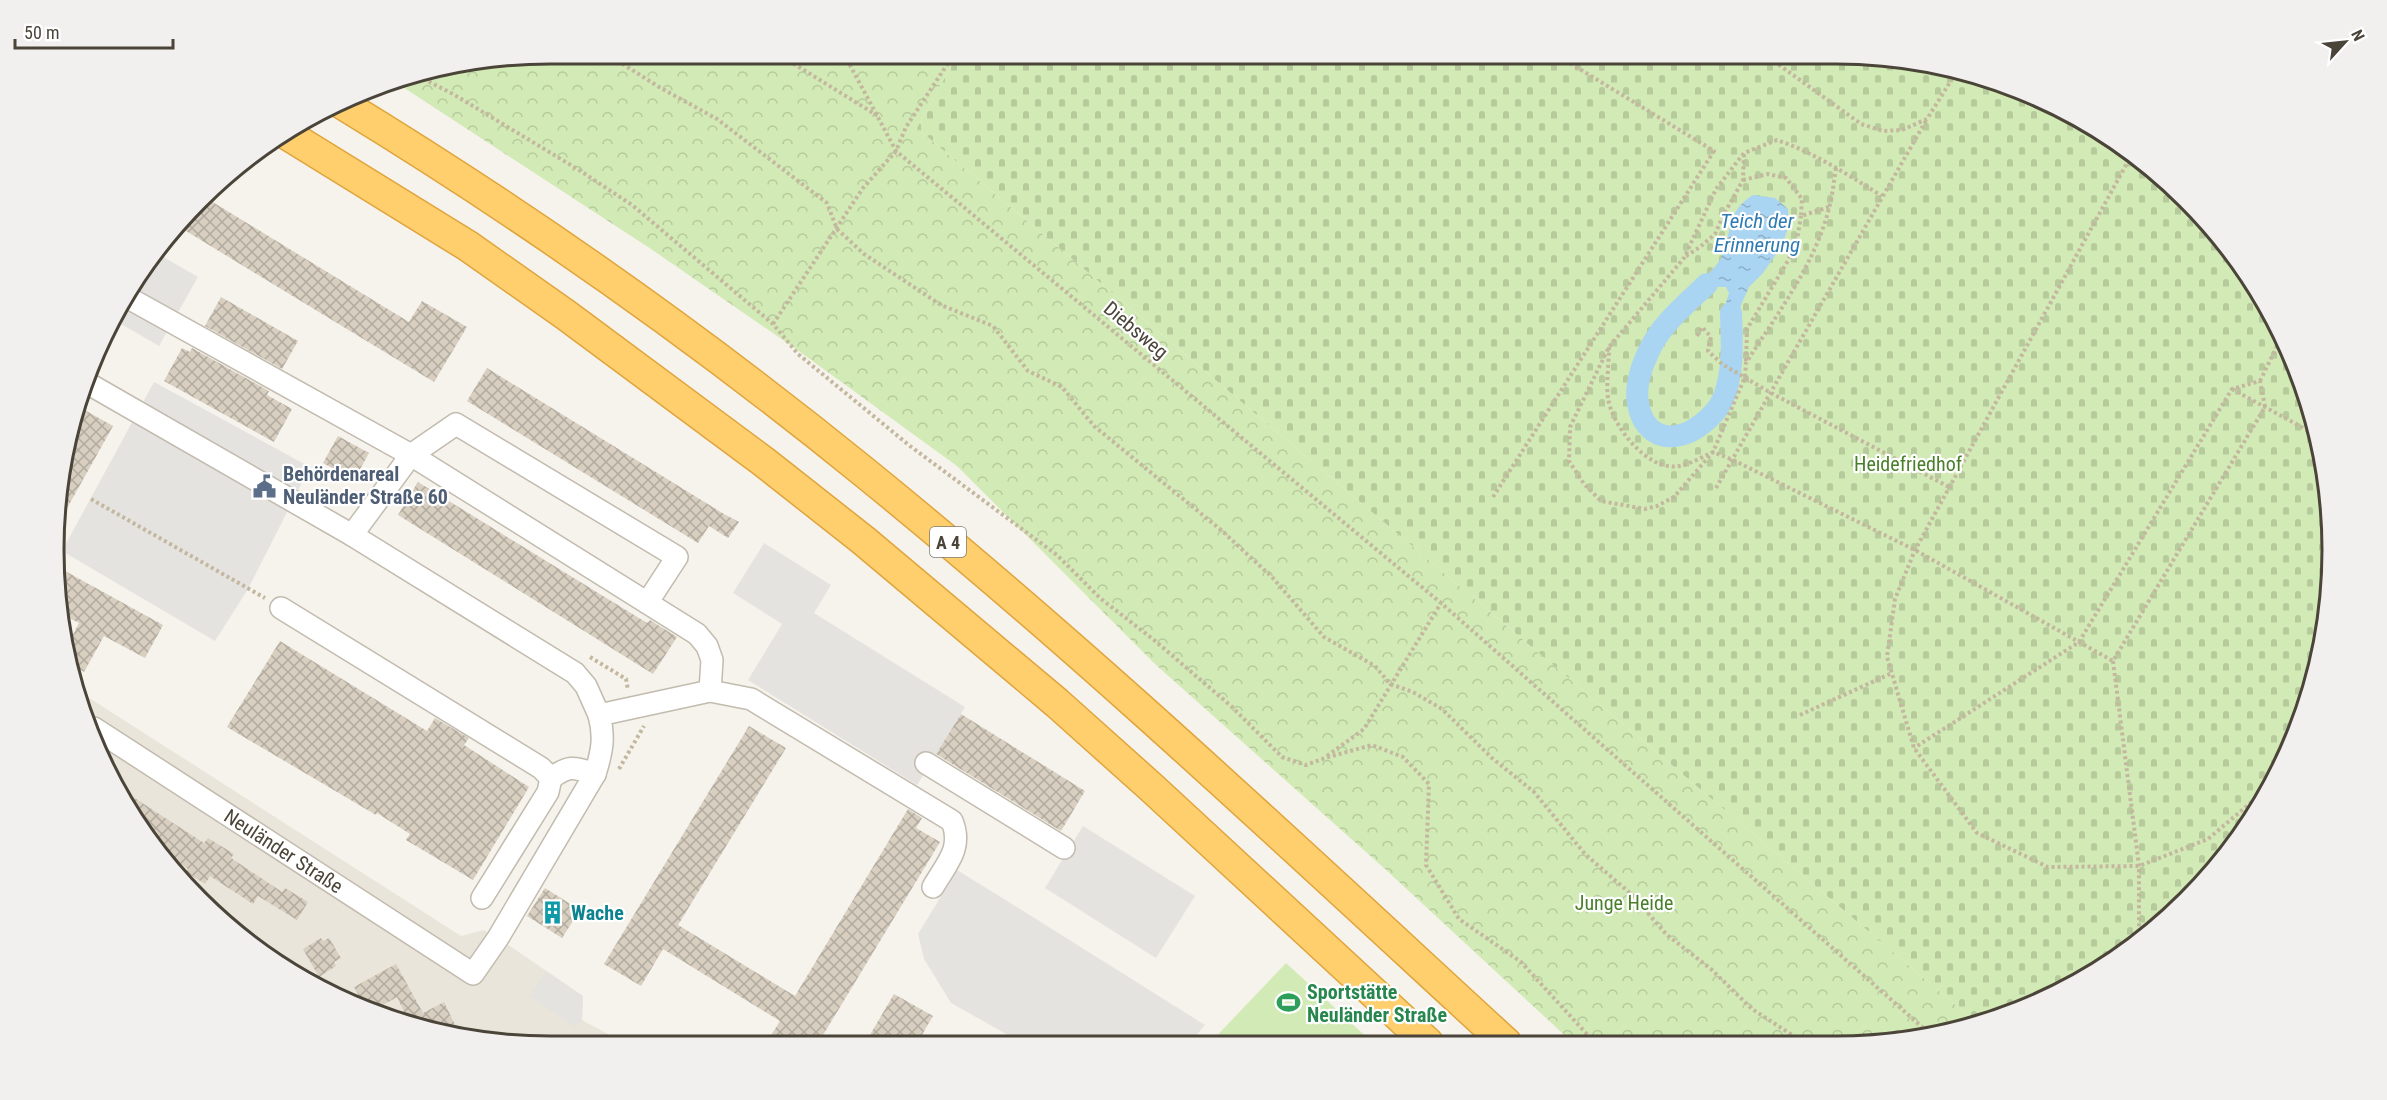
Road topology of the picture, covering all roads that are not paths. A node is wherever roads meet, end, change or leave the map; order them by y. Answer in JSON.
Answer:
{"nodes":[{"id":1,"x":349,"y":108,"type":"edge"},
{"id":2,"x":293,"y":138,"type":"edge"},
{"id":3,"x":134,"y":301,"type":"edge"},
{"id":4,"x":93,"y":386,"type":"edge"},
{"id":5,"x":411,"y":455,"type":"junction"},
{"id":6,"x":352,"y":535,"type":"junction"},
{"id":7,"x":647,"y":603,"type":"junction"},
{"id":8,"x":280,"y":608,"type":"road end"},
{"id":9,"x":710,"y":691,"type":"junction"},
{"id":10,"x":599,"y":715,"type":"junction"},
{"id":11,"x":99,"y":731,"type":"edge"},
{"id":12,"x":926,"y":763,"type":"dead end"},
{"id":13,"x":595,"y":774,"type":"junction"},
{"id":14,"x":551,"y":778,"type":"junction"},
{"id":15,"x":957,"y":782,"type":"junction"},
{"id":16,"x":938,"y":813,"type":"junction"},
{"id":17,"x":1064,"y":848,"type":"dead end"},
{"id":18,"x":933,"y":887,"type":"dead end"},
{"id":19,"x":482,"y":898,"type":"dead end"},
{"id":20,"x":1420,"y":1036,"type":"edge"},
{"id":21,"x":1498,"y":1036,"type":"edge"}],
"edges":[{"from":1,"to":21,"type":"highway","number":"A 4"},
{"from":2,"to":20,"type":"highway"},
{"from":3,"to":5,"type":"street"},
{"from":4,"to":6,"type":"street"},
{"from":5,"to":6,"type":"street"},
{"from":5,"to":7,"type":"street"},
{"from":5,"to":7,"type":"street"},
{"from":6,"to":10,"type":"street"},
{"from":7,"to":9,"type":"street"},
{"from":8,"to":14,"type":"street"},
{"from":9,"to":10,"type":"street"},
{"from":9,"to":16,"type":"street"},
{"from":10,"to":13,"type":"street"},
{"from":11,"to":13,"type":"street","name":"Neuländer Straße"},
{"from":12,"to":15,"type":"street"},
{"from":13,"to":14,"type":"street"},
{"from":14,"to":19,"type":"street"},
{"from":15,"to":16,"type":"street"},
{"from":15,"to":17,"type":"street"},
{"from":16,"to":18,"type":"street"}]}
